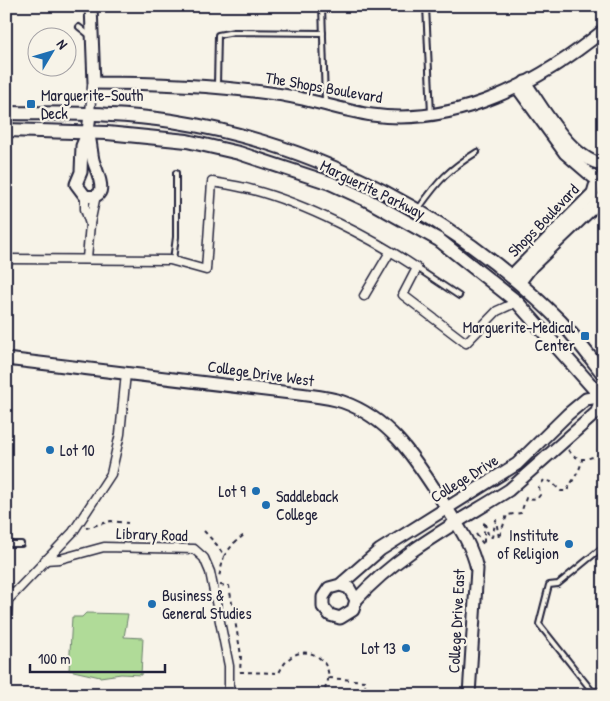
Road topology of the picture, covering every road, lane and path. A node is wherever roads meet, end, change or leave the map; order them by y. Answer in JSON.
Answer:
{"nodes":[{"id":1,"x":91,"y":6,"type":"edge"},
{"id":2,"x":322,"y":6,"type":"edge"},
{"id":3,"x":426,"y":6,"type":"edge"},
{"id":4,"x":79,"y":28,"type":"dead end"},
{"id":5,"x":604,"y":30,"type":"edge"},
{"id":6,"x":323,"y":33,"type":"junction"},
{"id":7,"x":521,"y":84,"type":"junction"},
{"id":8,"x":92,"y":86,"type":"joint"},
{"id":9,"x":217,"y":87,"type":"junction"},
{"id":10,"x":325,"y":104,"type":"junction"},
{"id":11,"x":6,"y":113,"type":"edge"},
{"id":12,"x":90,"y":114,"type":"junction"},
{"id":13,"x":431,"y":114,"type":"junction"},
{"id":14,"x":6,"y":130,"type":"edge"},
{"id":15,"x":88,"y":132,"type":"junction"},
{"id":16,"x":477,"y":152,"type":"dead end"},
{"id":17,"x":603,"y":164,"type":"edge"},
{"id":18,"x":176,"y":173,"type":"dead end"},
{"id":19,"x":594,"y":182,"type":"junction"},
{"id":20,"x":91,"y":195,"type":"junction"},
{"id":21,"x":604,"y":196,"type":"edge"},
{"id":22,"x":418,"y":210,"type":"junction"},
{"id":23,"x":438,"y":240,"type":"junction"},
{"id":24,"x":390,"y":252,"type":"junction"},
{"id":25,"x":88,"y":258,"type":"junction"},
{"id":26,"x":6,"y":259,"type":"edge"},
{"id":27,"x":173,"y":260,"type":"junction"},
{"id":28,"x":417,"y":268,"type":"junction"},
{"id":29,"x":515,"y":279,"type":"junction"},
{"id":30,"x":364,"y":296,"type":"dead end"},
{"id":31,"x":458,"y":296,"type":"dead end"},
{"id":32,"x":517,"y":302,"type":"junction"},
{"id":33,"x":6,"y":359,"type":"edge"},
{"id":34,"x":126,"y":373,"type":"junction"},
{"id":35,"x":604,"y":375,"type":"edge"},
{"id":36,"x":603,"y":398,"type":"edge"},
{"id":37,"x":568,"y":450,"type":"dead end"},
{"id":38,"x":604,"y":455,"type":"edge"},
{"id":39,"x":582,"y":460,"type":"junction"},
{"id":40,"x":446,"y":508,"type":"junction"},
{"id":41,"x":128,"y":523,"type":"dead end"},
{"id":42,"x":456,"y":523,"type":"junction"},
{"id":43,"x":76,"y":528,"type":"junction"},
{"id":44,"x":204,"y":531,"type":"dead end"},
{"id":45,"x":471,"y":533,"type":"dead end"},
{"id":46,"x":244,"y":535,"type":"dead end"},
{"id":47,"x":6,"y":544,"type":"edge"},
{"id":48,"x":21,"y":544,"type":"dead end"},
{"id":49,"x":604,"y":546,"type":"edge"},
{"id":50,"x":224,"y":556,"type":"junction"},
{"id":51,"x":45,"y":560,"type":"junction"},
{"id":52,"x":340,"y":585,"type":"junction"},
{"id":53,"x":6,"y":586,"type":"edge"},
{"id":54,"x":14,"y":593,"type":"junction"},
{"id":55,"x":356,"y":600,"type":"junction"},
{"id":56,"x":6,"y":622,"type":"edge"},
{"id":57,"x":236,"y":671,"type":"dead end"},
{"id":58,"x":240,"y":672,"type":"junction"},
{"id":59,"x":329,"y":678,"type":"junction"},
{"id":60,"x":604,"y":691,"type":"edge"},
{"id":61,"x":233,"y":695,"type":"edge"},
{"id":62,"x":330,"y":695,"type":"edge"},
{"id":63,"x":366,"y":695,"type":"edge"},
{"id":64,"x":469,"y":695,"type":"edge"}],
"edges":[{"from":1,"to":9,"type":"street","name":"The Shops Boulevard"},
{"from":2,"to":6,"type":"lane"},
{"from":3,"to":13,"type":"lane"},
{"from":4,"to":8,"type":"lane"},
{"from":5,"to":7,"type":"street","name":"The Shops Boulevard"},
{"from":6,"to":9,"type":"lane"},
{"from":6,"to":10,"type":"lane"},
{"from":7,"to":13,"type":"street","name":"The Shops Boulevard"},
{"from":7,"to":17,"type":"street","name":"Shops Boulevard"},
{"from":7,"to":19,"type":"street","name":"Shops Boulevard"},
{"from":8,"to":12,"type":"street"},
{"from":9,"to":10,"type":"street","name":"The Shops Boulevard"},
{"from":10,"to":13,"type":"street","name":"The Shops Boulevard"},
{"from":11,"to":12,"type":"main road","name":"Marguerite Parkway"},
{"from":12,"to":15,"type":"street"},
{"from":12,"to":22,"type":"main road","name":"Marguerite Parkway"},
{"from":14,"to":15,"type":"main road","name":"Marguerite Parkway"},
{"from":15,"to":20,"type":"street"},
{"from":15,"to":20,"type":"street"},
{"from":15,"to":23,"type":"main road","name":"Marguerite Parkway"},
{"from":16,"to":22,"type":"lane"},
{"from":17,"to":19,"type":"street","name":"Shops Boulevard"},
{"from":18,"to":27,"type":"lane"},
{"from":19,"to":21,"type":"street","name":"Shops Boulevard"},
{"from":19,"to":29,"type":"street","name":"Shops Boulevard"},
{"from":20,"to":25,"type":"street"},
{"from":21,"to":29,"type":"street","name":"Shops Boulevard"},
{"from":22,"to":29,"type":"main road","name":"Marguerite Parkway"},
{"from":23,"to":29,"type":"main road"},
{"from":23,"to":32,"type":"main road","name":"Marguerite Parkway"},
{"from":24,"to":27,"type":"street"},
{"from":24,"to":28,"type":"street"},
{"from":24,"to":30,"type":"street"},
{"from":25,"to":26,"type":"street"},
{"from":25,"to":27,"type":"street"},
{"from":28,"to":31,"type":"lane"},
{"from":28,"to":32,"type":"street"},
{"from":29,"to":35,"type":"main road","name":"Marguerite Parkway"},
{"from":32,"to":36,"type":"main road","name":"Marguerite Parkway"},
{"from":33,"to":34,"type":"street","name":"College Drive West"},
{"from":34,"to":40,"type":"street","name":"College Drive West"},
{"from":34,"to":43,"type":"street"},
{"from":36,"to":40,"type":"street","name":"College Drive"},
{"from":36,"to":42,"type":"street","name":"College Drive"},
{"from":37,"to":39,"type":"path"},
{"from":38,"to":39,"type":"path"},
{"from":39,"to":45,"type":"path"},
{"from":40,"to":42,"type":"street","name":"College Drive West"},
{"from":40,"to":52,"type":"street","name":"College Drive"},
{"from":41,"to":43,"type":"path"},
{"from":42,"to":55,"type":"street","name":"College Drive"},
{"from":42,"to":64,"type":"street","name":"College Drive East"},
{"from":43,"to":51,"type":"street"},
{"from":44,"to":50,"type":"path"},
{"from":46,"to":50,"type":"path"},
{"from":47,"to":48,"type":"lane"},
{"from":49,"to":60,"type":"lane"},
{"from":50,"to":58,"type":"path"},
{"from":51,"to":54,"type":"street"},
{"from":51,"to":61,"type":"street","name":"Library Road"},
{"from":52,"to":55,"type":"street"},
{"from":52,"to":55,"type":"street","name":"College Drive"},
{"from":53,"to":54,"type":"lane"},
{"from":54,"to":56,"type":"street"},
{"from":57,"to":58,"type":"path"},
{"from":58,"to":59,"type":"path"},
{"from":59,"to":62,"type":"path"},
{"from":59,"to":63,"type":"path"}]}
